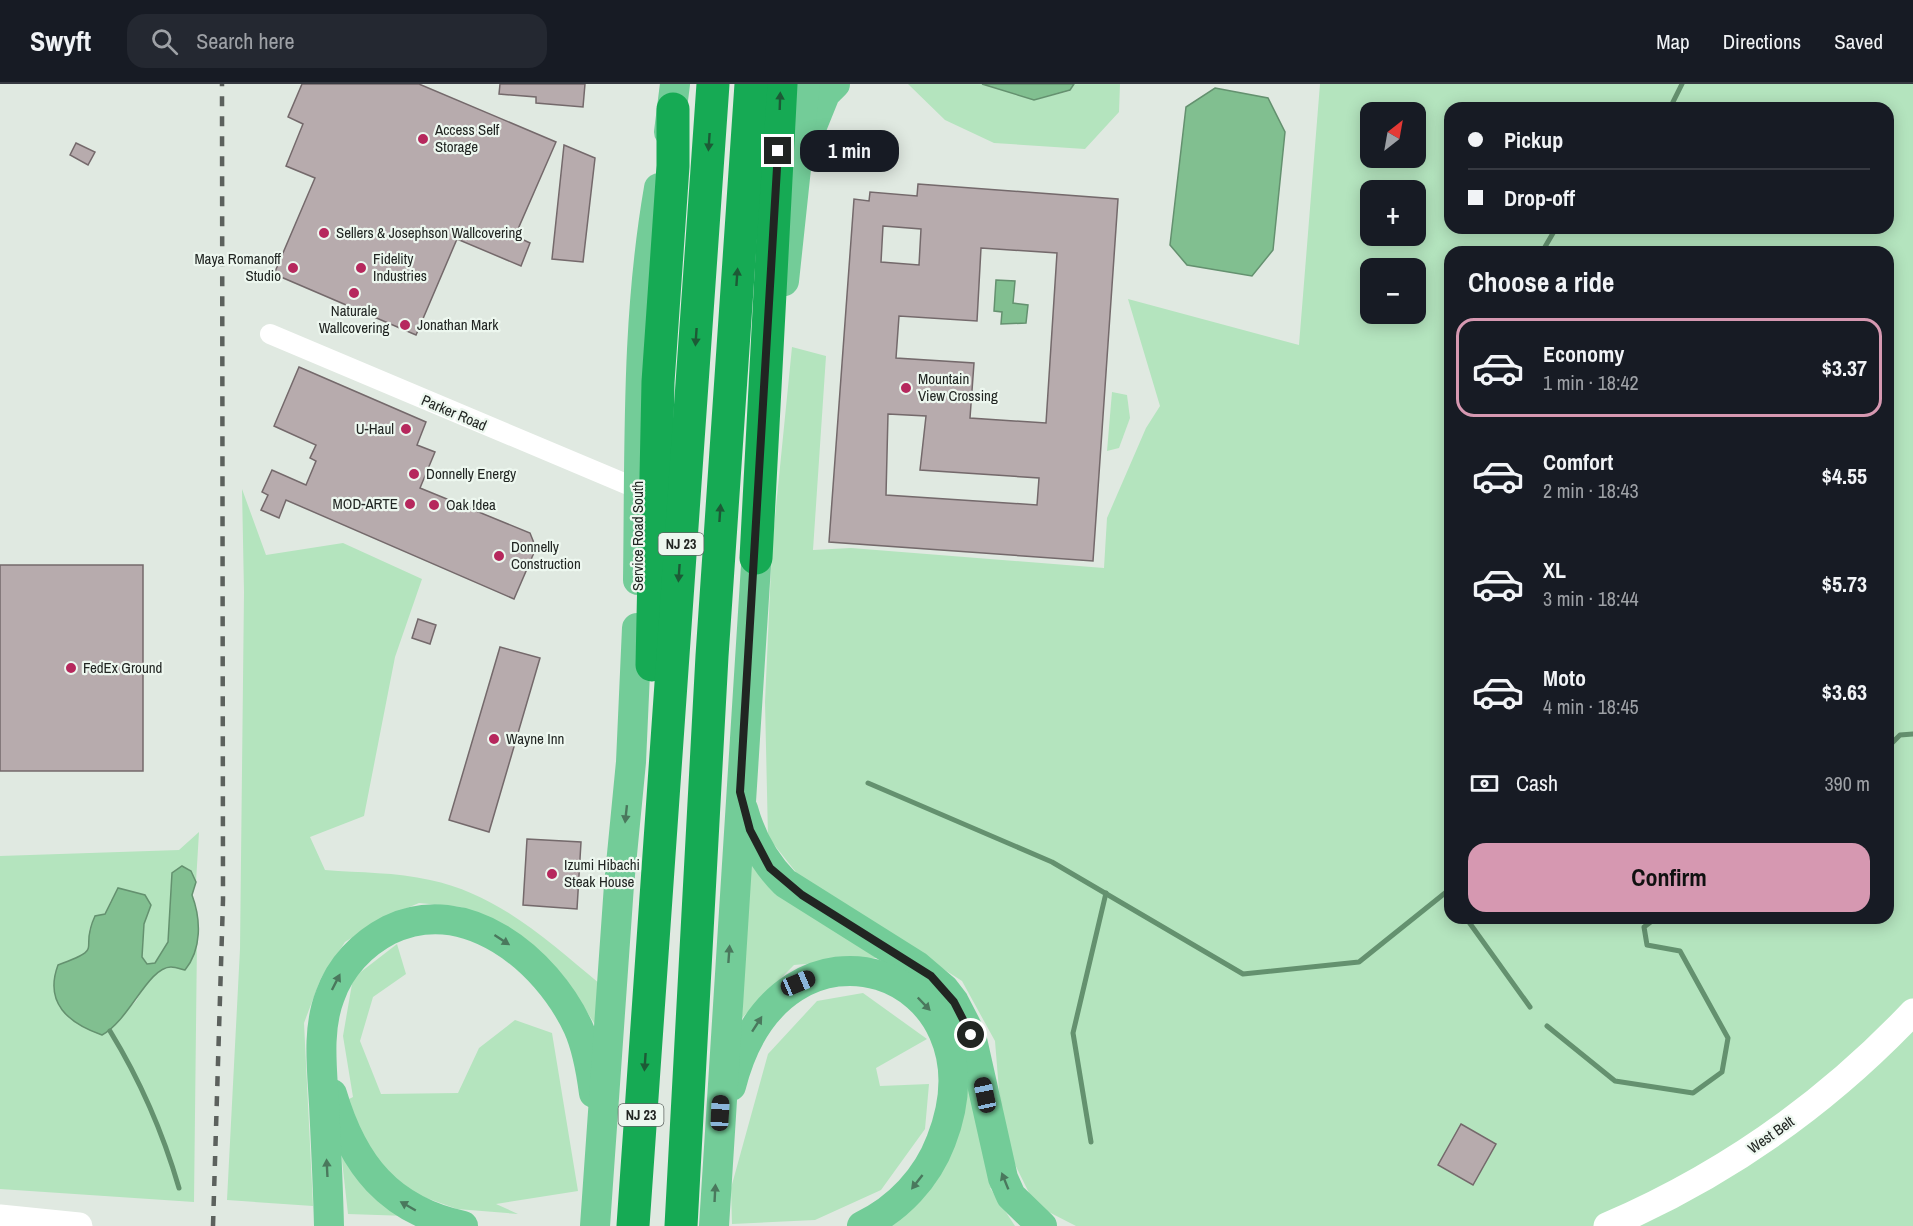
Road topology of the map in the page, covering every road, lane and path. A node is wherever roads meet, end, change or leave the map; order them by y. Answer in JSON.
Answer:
{"nodes":[{"id":1,"x":713,"y":84,"type":"edge"},
{"id":2,"x":751,"y":84,"type":"edge"},
{"id":3,"x":781,"y":84,"type":"edge"},
{"id":4,"x":805,"y":84,"type":"edge"},
{"id":5,"x":835,"y":84,"type":"edge"},
{"id":6,"x":674,"y":96,"type":"edge"},
{"id":7,"x":797,"y":178,"type":"junction"},
{"id":8,"x":270,"y":334,"type":"dead end"},
{"id":9,"x":638,"y":489,"type":"junction"},
{"id":10,"x":756,"y":558,"type":"junction"},
{"id":11,"x":711,"y":656,"type":"junction"},
{"id":12,"x":740,"y":792,"type":"junction"},
{"id":13,"x":650,"y":1004,"type":"junction"},
{"id":14,"x":1913,"y":1012,"type":"edge"},
{"id":15,"x":322,"y":1038,"type":"junction"},
{"id":16,"x":717,"y":1159,"type":"junction"},
{"id":17,"x":600,"y":1170,"type":"junction"},
{"id":18,"x":0,"y":1218,"type":"edge"},
{"id":19,"x":79,"y":1226,"type":"edge"},
{"id":20,"x":329,"y":1226,"type":"edge"},
{"id":21,"x":463,"y":1226,"type":"edge"},
{"id":22,"x":595,"y":1226,"type":"edge"},
{"id":23,"x":633,"y":1226,"type":"edge"},
{"id":24,"x":661,"y":1226,"type":"edge"},
{"id":25,"x":681,"y":1226,"type":"edge"},
{"id":26,"x":714,"y":1226,"type":"edge"},
{"id":27,"x":862,"y":1226,"type":"edge"},
{"id":28,"x":1042,"y":1226,"type":"edge"},
{"id":29,"x":1607,"y":1226,"type":"edge"}],
"edges":[{"from":1,"to":13,"type":"highway","number":"NJ 23","one_way":true},
{"from":11,"to":2,"type":"highway","number":"NJ 23","one_way":true},
{"from":10,"to":3,"type":"highway","one_way":true},
{"from":4,"to":7,"type":"main road"},
{"from":5,"to":7,"type":"main road"},
{"from":6,"to":9,"type":"main road","name":"Service Road South"},
{"from":6,"to":13,"type":"highway"},
{"from":7,"to":10,"type":"main road"},
{"from":8,"to":9,"type":"street","name":"Parker Road"},
{"from":9,"to":17,"type":"main road","name":"Service Road South","one_way":true},
{"from":10,"to":12,"type":"main road"},
{"from":11,"to":24,"type":"highway"},
{"from":11,"to":25,"type":"highway","number":"NJ 23"},
{"from":16,"to":12,"type":"main road","one_way":true},
{"from":28,"to":12,"type":"main road","one_way":true},
{"from":13,"to":23,"type":"highway","number":"NJ 23","one_way":true},
{"from":14,"to":29,"type":"main road","name":"West Belt"},
{"from":15,"to":17,"type":"main road","one_way":true},
{"from":20,"to":15,"type":"main road","one_way":true},
{"from":21,"to":15,"type":"main road","one_way":true},
{"from":26,"to":16,"type":"main road","one_way":true},
{"from":16,"to":27,"type":"main road","one_way":true},
{"from":17,"to":22,"type":"main road"},
{"from":18,"to":19,"type":"main road"}]}
